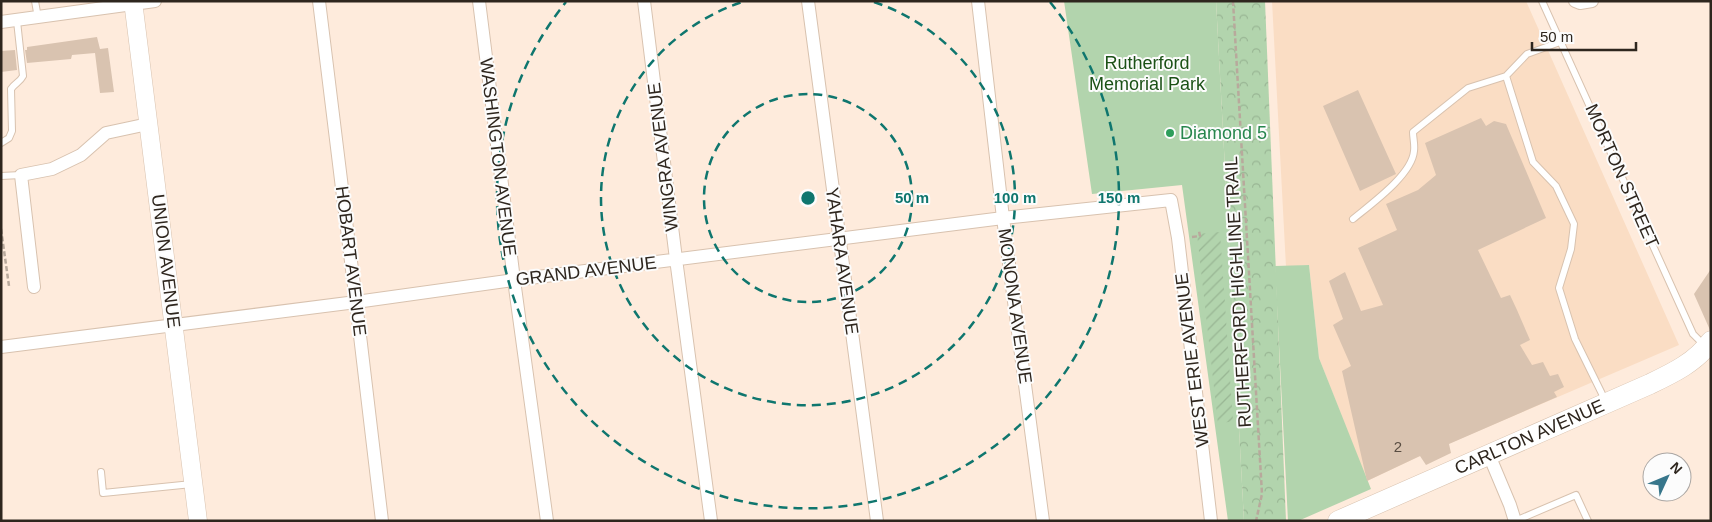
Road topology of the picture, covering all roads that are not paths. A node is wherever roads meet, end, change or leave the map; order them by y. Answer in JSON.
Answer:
{"nodes":[{"id":1,"x":35,"y":1,"type":"edge"},
{"id":2,"x":155,"y":1,"type":"edge"},
{"id":3,"x":319,"y":1,"type":"edge"},
{"id":4,"x":479,"y":1,"type":"edge"},
{"id":5,"x":644,"y":1,"type":"edge"},
{"id":6,"x":808,"y":1,"type":"edge"},
{"id":7,"x":978,"y":1,"type":"edge"},
{"id":8,"x":1542,"y":1,"type":"edge"},
{"id":9,"x":133,"y":3,"type":"edge"},
{"id":10,"x":38,"y":18,"type":"junction"},
{"id":11,"x":17,"y":21,"type":"junction"},
{"id":12,"x":1,"y":22,"type":"edge"},
{"id":13,"x":1560,"y":42,"type":"junction"},
{"id":14,"x":1506,"y":76,"type":"junction"},
{"id":15,"x":148,"y":124,"type":"junction"},
{"id":16,"x":1,"y":143,"type":"edge"},
{"id":17,"x":21,"y":175,"type":"junction"},
{"id":18,"x":1,"y":176,"type":"edge"},
{"id":19,"x":1171,"y":200,"type":"joint"},
{"id":20,"x":1003,"y":218,"type":"junction"},
{"id":21,"x":1353,"y":219,"type":"dead end"},
{"id":22,"x":839,"y":239,"type":"junction"},
{"id":23,"x":676,"y":259,"type":"junction"},
{"id":24,"x":514,"y":280,"type":"junction"},
{"id":25,"x":34,"y":287,"type":"dead end"},
{"id":26,"x":356,"y":302,"type":"junction"},
{"id":27,"x":174,"y":325,"type":"junction"},
{"id":28,"x":1709,"y":346,"type":"edge"},
{"id":29,"x":1,"y":347,"type":"edge"},
{"id":30,"x":1606,"y":403,"type":"junction"},
{"id":31,"x":1488,"y":454,"type":"junction"},
{"id":32,"x":101,"y":472,"type":"dead end"},
{"id":33,"x":194,"y":484,"type":"junction"},
{"id":34,"x":1210,"y":520,"type":"edge"},
{"id":35,"x":198,"y":521,"type":"edge"},
{"id":36,"x":382,"y":521,"type":"edge"},
{"id":37,"x":547,"y":521,"type":"edge"},
{"id":38,"x":711,"y":521,"type":"edge"},
{"id":39,"x":876,"y":521,"type":"edge"},
{"id":40,"x":1043,"y":521,"type":"edge"},
{"id":41,"x":1207,"y":521,"type":"edge"},
{"id":42,"x":1338,"y":521,"type":"edge"},
{"id":43,"x":1515,"y":521,"type":"edge"},
{"id":44,"x":1588,"y":521,"type":"edge"}],
"edges":[{"from":1,"to":10,"type":"lane"},
{"from":2,"to":9,"type":"street"},
{"from":3,"to":26,"type":"street","name":"HOBART AVENUE"},
{"from":4,"to":24,"type":"street","name":"WASHINGTON AVENUE"},
{"from":5,"to":23,"type":"street","name":"WINGRA AVENUE"},
{"from":6,"to":22,"type":"street","name":"YAHARA AVENUE"},
{"from":7,"to":20,"type":"street","name":"MONONA AVENUE"},
{"from":8,"to":13,"type":"lane","name":"MORTON STREET"},
{"from":9,"to":10,"type":"street"},
{"from":9,"to":15,"type":"main road","name":"UNION AVENUE"},
{"from":10,"to":11,"type":"street"},
{"from":11,"to":12,"type":"street"},
{"from":11,"to":16,"type":"lane"},
{"from":13,"to":14,"type":"lane"},
{"from":13,"to":28,"type":"lane","name":"MORTON STREET"},
{"from":14,"to":21,"type":"lane"},
{"from":14,"to":30,"type":"lane"},
{"from":15,"to":17,"type":"street"},
{"from":15,"to":27,"type":"main road","name":"UNION AVENUE"},
{"from":17,"to":18,"type":"lane"},
{"from":17,"to":25,"type":"street"},
{"from":19,"to":20,"type":"street","name":"GRAND AVENUE"},
{"from":19,"to":34,"type":"street","name":"WEST ERIE AVENUE"},
{"from":20,"to":22,"type":"street","name":"GRAND AVENUE"},
{"from":20,"to":40,"type":"street","name":"MONONA AVENUE"},
{"from":22,"to":23,"type":"street","name":"GRAND AVENUE"},
{"from":22,"to":39,"type":"street","name":"YAHARA AVENUE"},
{"from":23,"to":24,"type":"street","name":"GRAND AVENUE"},
{"from":23,"to":38,"type":"street","name":"WINGRA AVENUE"},
{"from":24,"to":26,"type":"street","name":"GRAND AVENUE"},
{"from":24,"to":37,"type":"street","name":"WASHINGTON AVENUE"},
{"from":26,"to":27,"type":"street","name":"GRAND AVENUE"},
{"from":26,"to":36,"type":"street","name":"HOBART AVENUE"},
{"from":27,"to":29,"type":"street","name":"GRAND AVENUE"},
{"from":27,"to":33,"type":"main road","name":"UNION AVENUE"},
{"from":28,"to":30,"type":"main road","name":"CARLTON AVENUE"},
{"from":30,"to":31,"type":"main road","name":"CARLTON AVENUE"},
{"from":31,"to":42,"type":"main road","name":"CARLTON AVENUE"},
{"from":31,"to":43,"type":"street"},
{"from":32,"to":33,"type":"lane"},
{"from":33,"to":35,"type":"main road","name":"UNION AVENUE"},
{"from":34,"to":41,"type":"street"},
{"from":43,"to":44,"type":"lane"}]}
